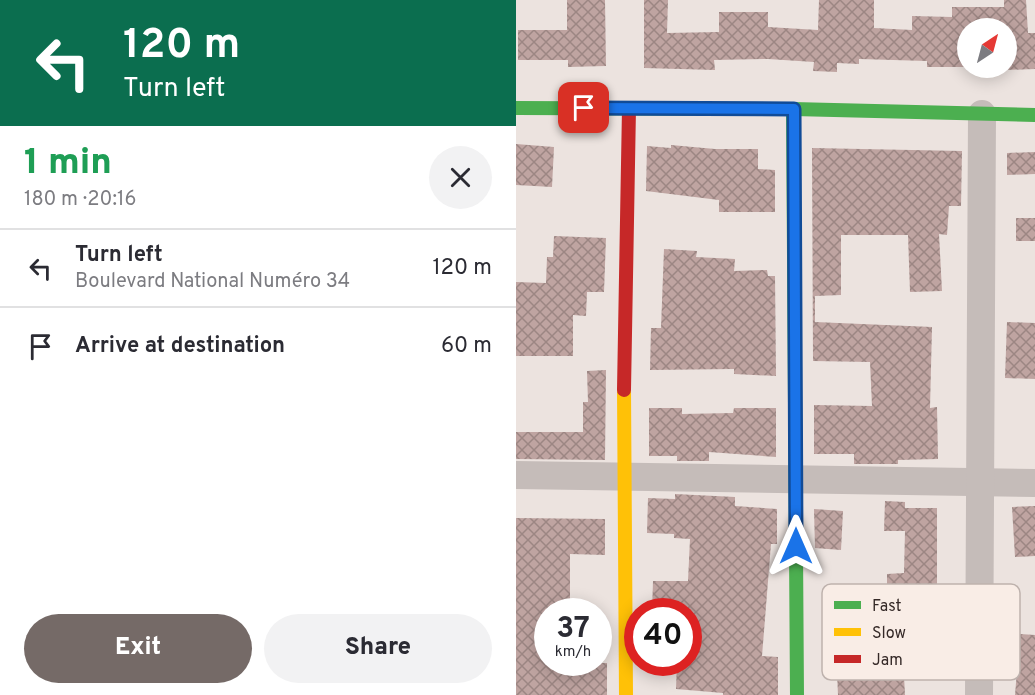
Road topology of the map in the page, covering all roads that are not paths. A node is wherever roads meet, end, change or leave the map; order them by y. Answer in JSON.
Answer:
{"nodes":[{"id":1,"x":516,"y":108,"type":"edge"},
{"id":2,"x":629,"y":108,"type":"junction"},
{"id":3,"x":794,"y":109,"type":"junction"},
{"id":4,"x":982,"y":114,"type":"junction"},
{"id":5,"x":1035,"y":115,"type":"edge"},
{"id":6,"x":516,"y":475,"type":"edge"},
{"id":7,"x":623,"y":478,"type":"junction"},
{"id":8,"x":795,"y":480,"type":"junction"},
{"id":9,"x":981,"y":481,"type":"junction"},
{"id":10,"x":1035,"y":483,"type":"edge"},
{"id":11,"x":980,"y":584,"type":"edge"},
{"id":12,"x":979,"y":680,"type":"edge"},
{"id":13,"x":626,"y":695,"type":"edge"},
{"id":14,"x":797,"y":695,"type":"edge"},
{"id":15,"x":979,"y":695,"type":"edge"}],
"edges":[{"from":1,"to":2,"type":"street"},
{"from":2,"to":3,"type":"street"},
{"from":2,"to":7,"type":"street"},
{"from":3,"to":4,"type":"street"},
{"from":3,"to":8,"type":"street"},
{"from":4,"to":5,"type":"street"},
{"from":4,"to":9,"type":"street"},
{"from":6,"to":7,"type":"street"},
{"from":7,"to":8,"type":"street"},
{"from":7,"to":13,"type":"street"},
{"from":8,"to":9,"type":"street"},
{"from":8,"to":14,"type":"street"},
{"from":9,"to":10,"type":"street"},
{"from":9,"to":11,"type":"street"},
{"from":12,"to":15,"type":"street"}]}
